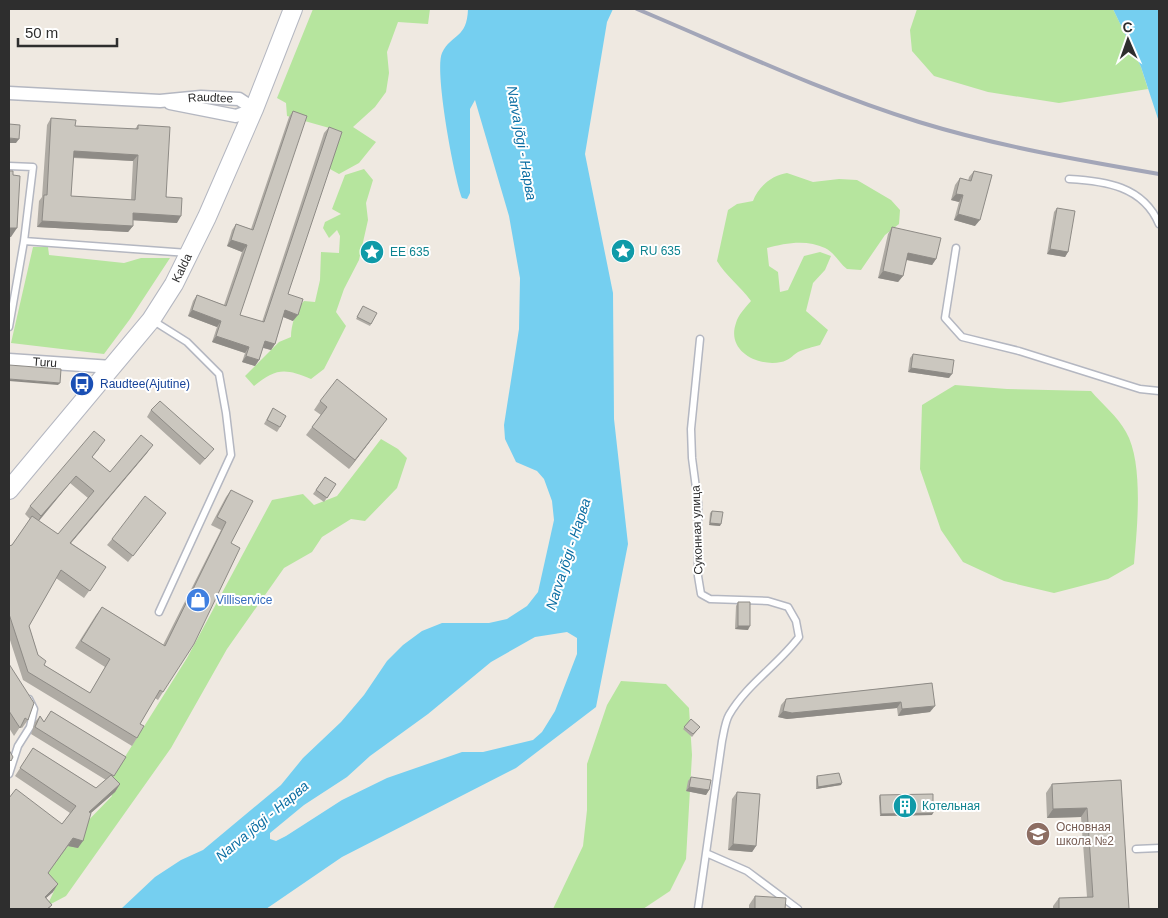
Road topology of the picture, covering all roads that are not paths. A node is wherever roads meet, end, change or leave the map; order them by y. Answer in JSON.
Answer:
{"nodes":[{"id":1,"x":292,"y":9,"type":"edge"},
{"id":2,"x":9,"y":93,"type":"edge"},
{"id":3,"x":254,"y":109,"type":"junction"},
{"id":4,"x":9,"y":166,"type":"edge"},
{"id":5,"x":1069,"y":179,"type":"dead end"},
{"id":6,"x":1159,"y":224,"type":"edge"},
{"id":7,"x":24,"y":241,"type":"junction"},
{"id":8,"x":956,"y":248,"type":"dead end"},
{"id":9,"x":189,"y":254,"type":"junction"},
{"id":10,"x":151,"y":320,"type":"junction"},
{"id":11,"x":9,"y":327,"type":"edge"},
{"id":12,"x":700,"y":339,"type":"dead end"},
{"id":13,"x":9,"y":360,"type":"edge"},
{"id":14,"x":112,"y":367,"type":"junction"},
{"id":15,"x":1159,"y":391,"type":"edge"},
{"id":16,"x":9,"y":490,"type":"edge"},
{"id":17,"x":158,"y":612,"type":"dead end"},
{"id":18,"x":26,"y":692,"type":"edge"},
{"id":19,"x":9,"y":774,"type":"edge"},
{"id":20,"x":1159,"y":848,"type":"edge"},
{"id":21,"x":1136,"y":849,"type":"dead end"},
{"id":22,"x":706,"y":854,"type":"junction"},
{"id":23,"x":787,"y":901,"type":"junction"},
{"id":24,"x":698,"y":909,"type":"edge"},
{"id":25,"x":786,"y":909,"type":"edge"},
{"id":26,"x":798,"y":909,"type":"edge"}],
"edges":[{"from":1,"to":3,"type":"street","name":"Kalda"},
{"from":2,"to":3,"type":"street","name":"Raudtee"},
{"from":3,"to":9,"type":"street","name":"Kalda"},
{"from":4,"to":7,"type":"lane"},
{"from":5,"to":6,"type":"lane"},
{"from":7,"to":9,"type":"lane"},
{"from":7,"to":11,"type":"lane"},
{"from":8,"to":15,"type":"lane"},
{"from":9,"to":10,"type":"street","name":"Kalda"},
{"from":10,"to":14,"type":"street","name":"Kalda"},
{"from":10,"to":17,"type":"lane"},
{"from":12,"to":22,"type":"lane","name":"Суконная улица"},
{"from":13,"to":14,"type":"street","name":"Turu"},
{"from":14,"to":16,"type":"street","name":"Kalda"},
{"from":18,"to":19,"type":"lane"},
{"from":20,"to":21,"type":"lane"},
{"from":22,"to":23,"type":"lane"},
{"from":22,"to":24,"type":"lane","name":"Суконная улица"},
{"from":23,"to":25,"type":"lane"},
{"from":23,"to":26,"type":"lane"}]}
